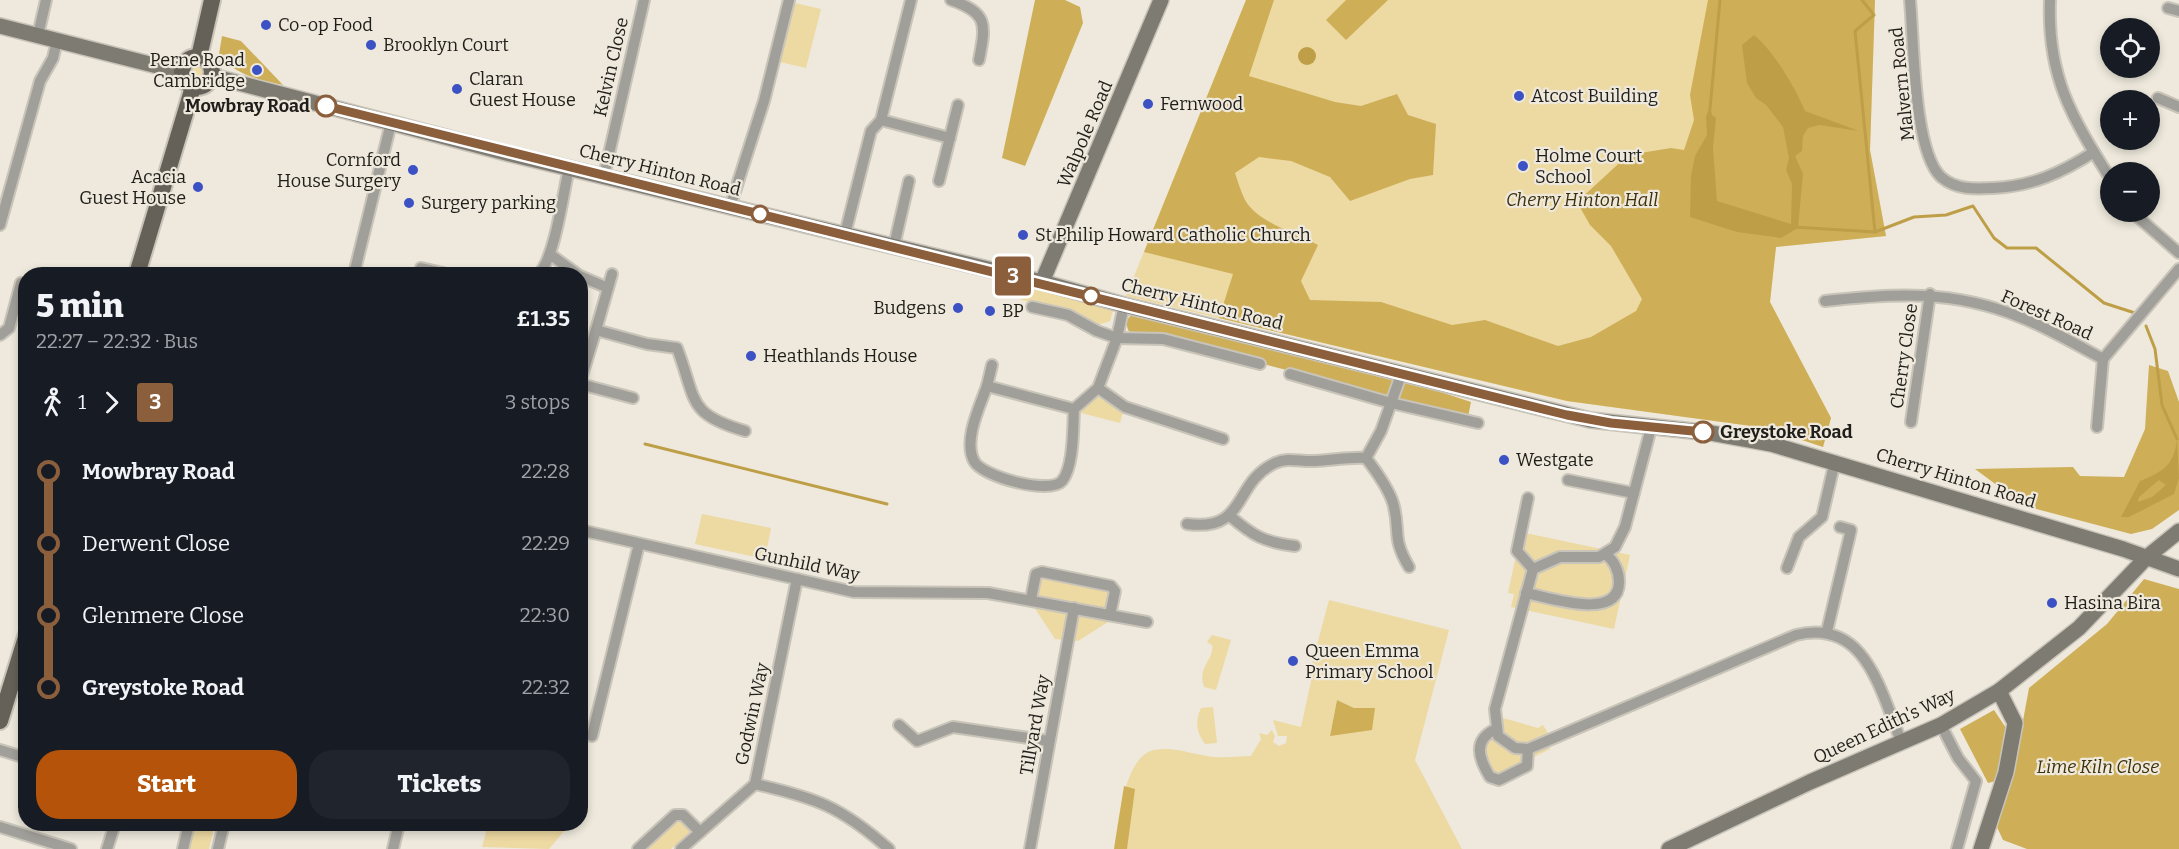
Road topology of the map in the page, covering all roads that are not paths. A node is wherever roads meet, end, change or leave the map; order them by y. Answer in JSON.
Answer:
{"nodes":[{"id":1,"x":46,"y":0,"type":"edge"},
{"id":2,"x":212,"y":0,"type":"edge"},
{"id":3,"x":644,"y":0,"type":"edge"},
{"id":4,"x":789,"y":0,"type":"edge"},
{"id":5,"x":911,"y":0,"type":"edge"},
{"id":6,"x":951,"y":0,"type":"edge"},
{"id":7,"x":1161,"y":0,"type":"edge"},
{"id":8,"x":1910,"y":0,"type":"edge"},
{"id":9,"x":2050,"y":0,"type":"edge"},
{"id":10,"x":2168,"y":8,"type":"dead end"},
{"id":11,"x":2179,"y":11,"type":"edge"},
{"id":12,"x":0,"y":26,"type":"edge"},
{"id":13,"x":38,"y":35,"type":"junction"},
{"id":14,"x":57,"y":40,"type":"junction"},
{"id":15,"x":199,"y":57,"type":"junction"},
{"id":16,"x":979,"y":60,"type":"dead end"},
{"id":17,"x":181,"y":72,"type":"junction"},
{"id":18,"x":212,"y":76,"type":"junction"},
{"id":19,"x":193,"y":87,"type":"junction"},
{"id":20,"x":2160,"y":99,"type":"edge"},
{"id":21,"x":958,"y":105,"type":"dead end"},
{"id":22,"x":2179,"y":107,"type":"edge"},
{"id":23,"x":881,"y":120,"type":"junction"},
{"id":24,"x":391,"y":123,"type":"junction"},
{"id":25,"x":950,"y":138,"type":"junction"},
{"id":26,"x":2094,"y":152,"type":"junction"},
{"id":27,"x":2100,"y":162,"type":"edge"},
{"id":28,"x":569,"y":168,"type":"junction"},
{"id":29,"x":604,"y":177,"type":"junction"},
{"id":30,"x":909,"y":181,"type":"dead end"},
{"id":31,"x":939,"y":181,"type":"dead end"},
{"id":32,"x":730,"y":207,"type":"junction"},
{"id":33,"x":2143,"y":222,"type":"edge"},
{"id":34,"x":0,"y":225,"type":"edge"},
{"id":35,"x":845,"y":234,"type":"junction"},
{"id":36,"x":894,"y":246,"type":"junction"},
{"id":37,"x":2179,"y":253,"type":"edge"},
{"id":38,"x":551,"y":255,"type":"junction"},
{"id":39,"x":139,"y":267,"type":"edge"},
{"id":40,"x":356,"y":267,"type":"edge"},
{"id":41,"x":543,"y":267,"type":"edge"},
{"id":42,"x":568,"y":267,"type":"edge"},
{"id":43,"x":2179,"y":269,"type":"edge"},
{"id":44,"x":612,"y":274,"type":"dead end"},
{"id":45,"x":588,"y":279,"type":"edge"},
{"id":46,"x":1042,"y":282,"type":"junction"},
{"id":47,"x":608,"y":288,"type":"junction"},
{"id":48,"x":18,"y":294,"type":"edge"},
{"id":49,"x":1930,"y":294,"type":"junction"},
{"id":50,"x":1825,"y":302,"type":"dead end"},
{"id":51,"x":1124,"y":305,"type":"junction"},
{"id":52,"x":1032,"y":307,"type":"dead end"},
{"id":53,"x":596,"y":330,"type":"junction"},
{"id":54,"x":0,"y":335,"type":"edge"},
{"id":55,"x":1117,"y":338,"type":"junction"},
{"id":56,"x":588,"y":356,"type":"edge"},
{"id":57,"x":2103,"y":359,"type":"junction"},
{"id":58,"x":992,"y":364,"type":"dead end"},
{"id":59,"x":1260,"y":364,"type":"dead end"},
{"id":60,"x":1290,"y":374,"type":"dead end"},
{"id":61,"x":1401,"y":375,"type":"junction"},
{"id":62,"x":588,"y":385,"type":"edge"},
{"id":63,"x":987,"y":386,"type":"junction"},
{"id":64,"x":1098,"y":388,"type":"junction"},
{"id":65,"x":633,"y":398,"type":"dead end"},
{"id":66,"x":1391,"y":403,"type":"junction"},
{"id":67,"x":1074,"y":409,"type":"junction"},
{"id":68,"x":1911,"y":422,"type":"dead end"},
{"id":69,"x":1478,"y":423,"type":"dead end"},
{"id":70,"x":2097,"y":427,"type":"dead end"},
{"id":71,"x":1651,"y":428,"type":"junction"},
{"id":72,"x":745,"y":431,"type":"dead end"},
{"id":73,"x":1223,"y":440,"type":"dead end"},
{"id":74,"x":1366,"y":458,"type":"junction"},
{"id":75,"x":1835,"y":461,"type":"junction"},
{"id":76,"x":1568,"y":480,"type":"dead end"},
{"id":77,"x":1634,"y":493,"type":"junction"},
{"id":78,"x":1528,"y":498,"type":"dead end"},
{"id":79,"x":1230,"y":516,"type":"junction"},
{"id":80,"x":1187,"y":524,"type":"dead end"},
{"id":81,"x":1840,"y":527,"type":"dead end"},
{"id":82,"x":2179,"y":531,"type":"edge"},
{"id":83,"x":588,"y":532,"type":"edge"},
{"id":84,"x":639,"y":544,"type":"junction"},
{"id":85,"x":1295,"y":546,"type":"dead end"},
{"id":86,"x":1605,"y":554,"type":"junction"},
{"id":87,"x":2147,"y":557,"type":"junction"},
{"id":88,"x":1787,"y":562,"type":"dead end"},
{"id":89,"x":1408,"y":567,"type":"dead end"},
{"id":90,"x":1533,"y":569,"type":"junction"},
{"id":91,"x":2179,"y":569,"type":"edge"},
{"id":92,"x":797,"y":579,"type":"junction"},
{"id":93,"x":1526,"y":593,"type":"junction"},
{"id":94,"x":1031,"y":600,"type":"junction"},
{"id":95,"x":1074,"y":608,"type":"junction"},
{"id":96,"x":1110,"y":615,"type":"junction"},
{"id":97,"x":1148,"y":622,"type":"dead end"},
{"id":98,"x":1827,"y":631,"type":"junction"},
{"id":99,"x":18,"y":664,"type":"edge"},
{"id":100,"x":1999,"y":691,"type":"junction"},
{"id":101,"x":0,"y":721,"type":"edge"},
{"id":102,"x":899,"y":725,"type":"dead end"},
{"id":103,"x":1941,"y":725,"type":"junction"},
{"id":104,"x":1496,"y":729,"type":"junction"},
{"id":105,"x":592,"y":736,"type":"dead end"},
{"id":106,"x":1049,"y":741,"type":"junction"},
{"id":107,"x":1902,"y":743,"type":"junction"},
{"id":108,"x":1528,"y":749,"type":"junction"},
{"id":109,"x":0,"y":750,"type":"edge"},
{"id":110,"x":18,"y":756,"type":"edge"},
{"id":111,"x":754,"y":784,"type":"junction"},
{"id":112,"x":0,"y":827,"type":"edge"},
{"id":113,"x":113,"y":831,"type":"edge"},
{"id":114,"x":187,"y":831,"type":"edge"},
{"id":115,"x":222,"y":831,"type":"edge"},
{"id":116,"x":397,"y":831,"type":"edge"},
{"id":117,"x":700,"y":832,"type":"junction"},
{"id":118,"x":71,"y":849,"type":"edge"},
{"id":119,"x":107,"y":849,"type":"edge"},
{"id":120,"x":183,"y":849,"type":"edge"},
{"id":121,"x":218,"y":849,"type":"edge"},
{"id":122,"x":393,"y":849,"type":"edge"},
{"id":123,"x":638,"y":849,"type":"edge"},
{"id":124,"x":681,"y":849,"type":"edge"},
{"id":125,"x":889,"y":849,"type":"edge"},
{"id":126,"x":1030,"y":849,"type":"edge"},
{"id":127,"x":1669,"y":849,"type":"edge"},
{"id":128,"x":1957,"y":849,"type":"edge"},
{"id":129,"x":1981,"y":849,"type":"edge"}],
"edges":[{"from":1,"to":13,"type":"street"},
{"from":2,"to":15,"type":"main road"},
{"from":3,"to":29,"type":"street","name":"Kelvin Close"},
{"from":4,"to":32,"type":"street"},
{"from":5,"to":23,"type":"street"},
{"from":6,"to":16,"type":"street"},
{"from":7,"to":46,"type":"street","name":"Walpole Road"},
{"from":8,"to":26,"type":"street","name":"Malvern Road"},
{"from":9,"to":26,"type":"street"},
{"from":10,"to":11,"type":"street"},
{"from":12,"to":13,"type":"street"},
{"from":13,"to":14,"type":"street"},
{"from":14,"to":17,"type":"street"},
{"from":14,"to":34,"type":"street"},
{"from":15,"to":17,"type":"main road"},
{"from":15,"to":18,"type":"main road"},
{"from":17,"to":19,"type":"main road"},
{"from":18,"to":19,"type":"main road"},
{"from":18,"to":24,"type":"street","name":"Cherry Hinton Road"},
{"from":19,"to":39,"type":"main road"},
{"from":20,"to":22,"type":"street"},
{"from":21,"to":25,"type":"street"},
{"from":23,"to":25,"type":"street"},
{"from":23,"to":35,"type":"street"},
{"from":24,"to":28,"type":"street","name":"Cherry Hinton Road"},
{"from":24,"to":40,"type":"street"},
{"from":25,"to":31,"type":"street"},
{"from":26,"to":27,"type":"street"},
{"from":28,"to":29,"type":"street","name":"Cherry Hinton Road"},
{"from":28,"to":38,"type":"street"},
{"from":29,"to":32,"type":"street","name":"Cherry Hinton Road"},
{"from":30,"to":36,"type":"street"},
{"from":32,"to":35,"type":"street","name":"Cherry Hinton Road"},
{"from":33,"to":37,"type":"street"},
{"from":35,"to":36,"type":"street","name":"Cherry Hinton Road"},
{"from":36,"to":46,"type":"street","name":"Cherry Hinton Road"},
{"from":38,"to":41,"type":"street"},
{"from":38,"to":42,"type":"street"},
{"from":43,"to":57,"type":"street","name":"Forest Road"},
{"from":44,"to":47,"type":"street"},
{"from":45,"to":47,"type":"street"},
{"from":46,"to":51,"type":"street","name":"Cherry Hinton Road"},
{"from":47,"to":53,"type":"street"},
{"from":48,"to":54,"type":"street"},
{"from":49,"to":50,"type":"street","name":"Forest Road"},
{"from":49,"to":57,"type":"street","name":"Forest Road"},
{"from":49,"to":68,"type":"street","name":"Cherry Close"},
{"from":51,"to":55,"type":"street"},
{"from":51,"to":61,"type":"street","name":"Cherry Hinton Road"},
{"from":52,"to":55,"type":"street"},
{"from":53,"to":56,"type":"street"},
{"from":53,"to":72,"type":"street"},
{"from":55,"to":59,"type":"street"},
{"from":55,"to":64,"type":"street"},
{"from":57,"to":70,"type":"street"},
{"from":58,"to":63,"type":"street"},
{"from":60,"to":66,"type":"street"},
{"from":61,"to":66,"type":"street"},
{"from":61,"to":71,"type":"street","name":"Cherry Hinton Road"},
{"from":62,"to":65,"type":"street"},
{"from":63,"to":67,"type":"street"},
{"from":63,"to":67,"type":"street"},
{"from":64,"to":67,"type":"street"},
{"from":64,"to":73,"type":"street"},
{"from":66,"to":69,"type":"street"},
{"from":66,"to":74,"type":"street"},
{"from":71,"to":75,"type":"street","name":"Cherry Hinton Road"},
{"from":71,"to":77,"type":"street"},
{"from":74,"to":79,"type":"street"},
{"from":74,"to":89,"type":"street"},
{"from":75,"to":87,"type":"street","name":"Cherry Hinton Road"},
{"from":75,"to":88,"type":"street"},
{"from":76,"to":77,"type":"street"},
{"from":77,"to":86,"type":"street"},
{"from":78,"to":90,"type":"street"},
{"from":79,"to":80,"type":"street"},
{"from":79,"to":85,"type":"street"},
{"from":81,"to":98,"type":"street"},
{"from":82,"to":87,"type":"street","name":"Queen Edith's Way"},
{"from":83,"to":84,"type":"street","name":"Gunhild Way"},
{"from":84,"to":92,"type":"street","name":"Gunhild Way"},
{"from":84,"to":105,"type":"street"},
{"from":86,"to":90,"type":"street"},
{"from":86,"to":93,"type":"street"},
{"from":87,"to":91,"type":"street","name":"Cherry Hinton Road"},
{"from":87,"to":100,"type":"street","name":"Queen Edith's Way"},
{"from":90,"to":93,"type":"street"},
{"from":92,"to":94,"type":"street","name":"Gunhild Way"},
{"from":92,"to":111,"type":"street","name":"Godwin Way"},
{"from":93,"to":104,"type":"street"},
{"from":94,"to":95,"type":"street","name":"Gunhild Way"},
{"from":94,"to":96,"type":"street"},
{"from":95,"to":96,"type":"street","name":"Gunhild Way"},
{"from":95,"to":106,"type":"street","name":"Tillyard Way"},
{"from":96,"to":97,"type":"street","name":"Gunhild Way"},
{"from":98,"to":107,"type":"street"},
{"from":98,"to":108,"type":"street"},
{"from":99,"to":101,"type":"main road"},
{"from":100,"to":103,"type":"street","name":"Queen Edith's Way"},
{"from":100,"to":129,"type":"street"},
{"from":102,"to":106,"type":"street"},
{"from":103,"to":107,"type":"street","name":"Queen Edith's Way"},
{"from":103,"to":128,"type":"street"},
{"from":104,"to":108,"type":"street"},
{"from":104,"to":108,"type":"street"},
{"from":106,"to":126,"type":"street","name":"Tillyard Way"},
{"from":107,"to":127,"type":"street","name":"Queen Edith's Way"},
{"from":109,"to":110,"type":"street"},
{"from":111,"to":117,"type":"street","name":"Godwin Way"},
{"from":111,"to":125,"type":"street"},
{"from":112,"to":118,"type":"street"},
{"from":113,"to":119,"type":"street"},
{"from":114,"to":120,"type":"street"},
{"from":115,"to":121,"type":"street"},
{"from":116,"to":122,"type":"street"},
{"from":117,"to":123,"type":"street"},
{"from":117,"to":124,"type":"street","name":"Godwin Way"}]}
